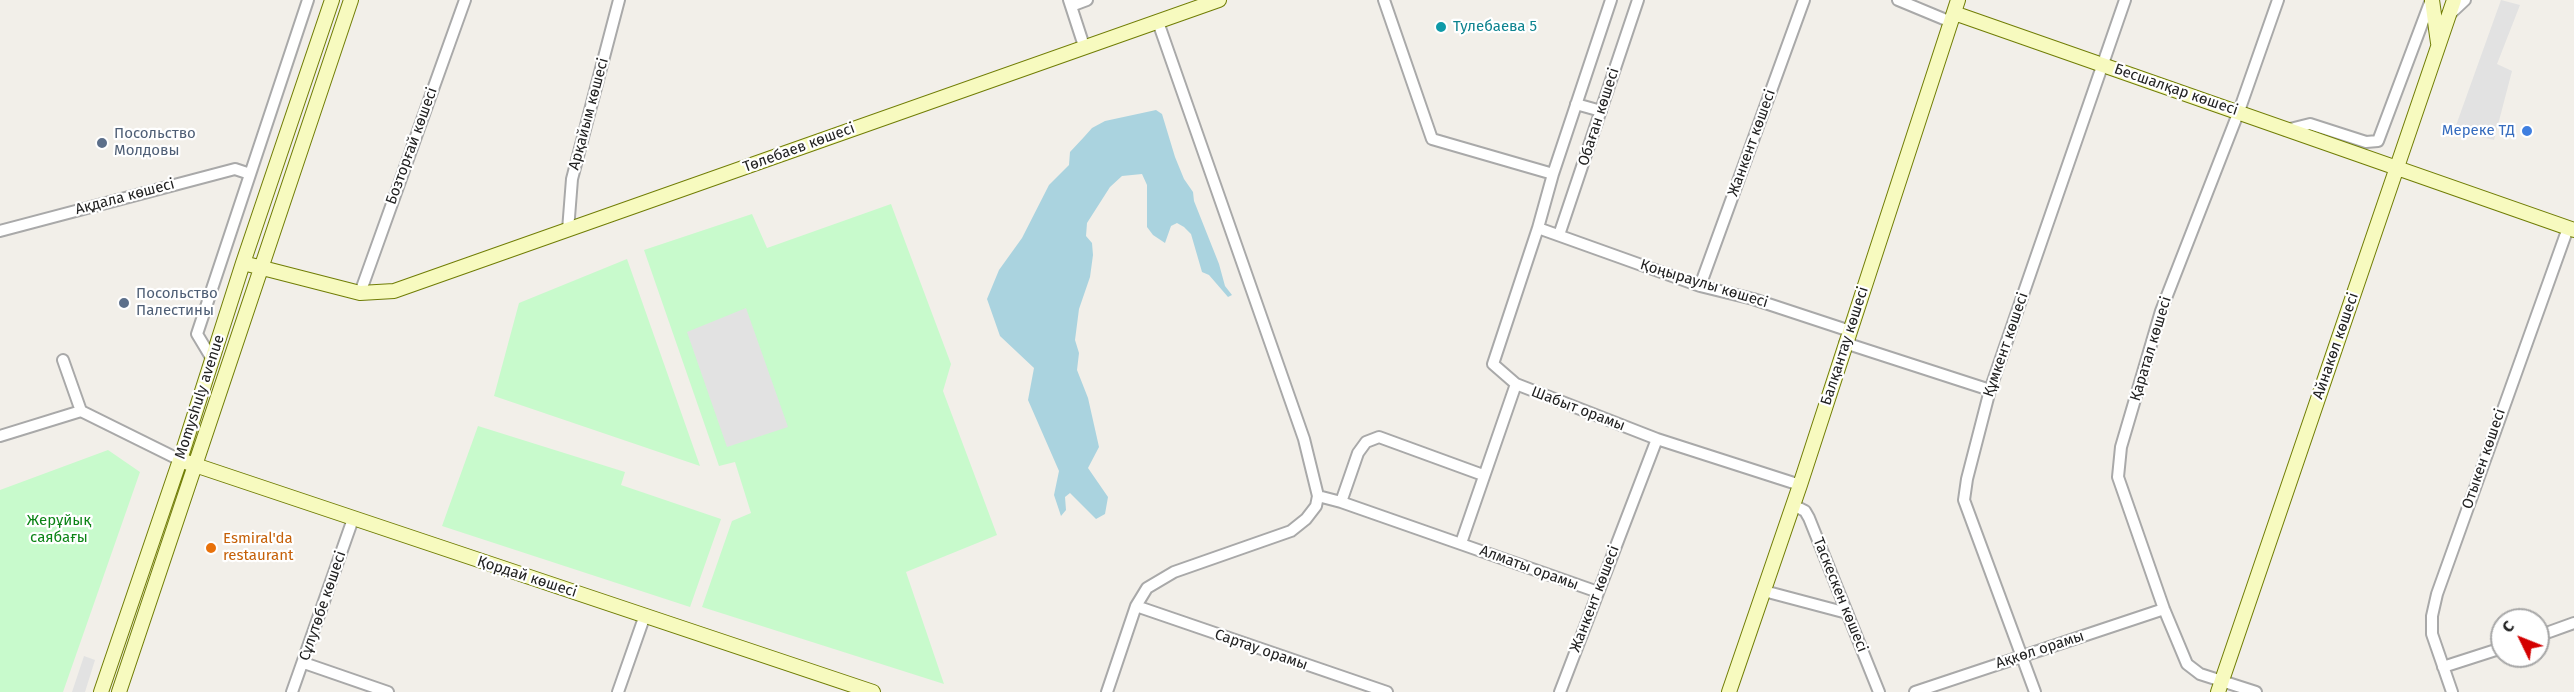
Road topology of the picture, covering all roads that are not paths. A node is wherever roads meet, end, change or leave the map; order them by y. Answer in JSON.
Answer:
{"nodes":[{"id":1,"x":308,"y":0,"type":"edge"},
{"id":2,"x":332,"y":0,"type":"edge"},
{"id":3,"x":351,"y":0,"type":"edge"},
{"id":4,"x":465,"y":0,"type":"edge"},
{"id":5,"x":620,"y":0,"type":"edge"},
{"id":6,"x":1087,"y":0,"type":"edge"},
{"id":7,"x":1218,"y":0,"type":"edge"},
{"id":8,"x":1384,"y":0,"type":"edge"},
{"id":9,"x":1611,"y":0,"type":"edge"},
{"id":10,"x":1638,"y":0,"type":"edge"},
{"id":11,"x":1804,"y":0,"type":"edge"},
{"id":12,"x":1898,"y":0,"type":"edge"},
{"id":13,"x":2125,"y":0,"type":"edge"},
{"id":14,"x":2278,"y":0,"type":"edge"},
{"id":15,"x":2431,"y":0,"type":"edge"},
{"id":16,"x":2454,"y":0,"type":"edge"},
{"id":17,"x":2465,"y":0,"type":"edge"},
{"id":18,"x":1070,"y":3,"type":"edge"},
{"id":19,"x":1954,"y":12,"type":"edge"},
{"id":20,"x":2449,"y":16,"type":"junction"},
{"id":21,"x":1158,"y":22,"type":"junction"},
{"id":22,"x":1084,"y":46,"type":"junction"},
{"id":23,"x":2438,"y":47,"type":"junction"},
{"id":24,"x":2103,"y":66,"type":"junction"},
{"id":25,"x":1576,"y":104,"type":"junction"},
{"id":26,"x":1601,"y":111,"type":"junction"},
{"id":27,"x":2239,"y":111,"type":"junction"},
{"id":28,"x":2285,"y":130,"type":"junction"},
{"id":29,"x":2397,"y":169,"type":"junction"},
{"id":30,"x":250,"y":174,"type":"junction"},
{"id":31,"x":1553,"y":174,"type":"junction"},
{"id":32,"x":1538,"y":228,"type":"junction"},
{"id":33,"x":2571,"y":229,"type":"edge"},
{"id":34,"x":568,"y":230,"type":"junction"},
{"id":35,"x":0,"y":231,"type":"edge"},
{"id":36,"x":1559,"y":235,"type":"junction"},
{"id":37,"x":243,"y":263,"type":"junction"},
{"id":38,"x":262,"y":268,"type":"junction"},
{"id":39,"x":1700,"y":286,"type":"junction"},
{"id":40,"x":360,"y":293,"type":"junction"},
{"id":41,"x":1847,"y":337,"type":"junction"},
{"id":42,"x":212,"y":359,"type":"junction"},
{"id":43,"x":63,"y":360,"type":"dead end"},
{"id":44,"x":1516,"y":384,"type":"junction"},
{"id":45,"x":1990,"y":390,"type":"junction"},
{"id":46,"x":81,"y":411,"type":"junction"},
{"id":47,"x":0,"y":436,"type":"edge"},
{"id":48,"x":1657,"y":439,"type":"junction"},
{"id":49,"x":180,"y":460,"type":"junction"},
{"id":50,"x":197,"y":466,"type":"junction"},
{"id":51,"x":1483,"y":474,"type":"junction"},
{"id":52,"x":1800,"y":485,"type":"junction"},
{"id":53,"x":1318,"y":496,"type":"junction"},
{"id":54,"x":1341,"y":502,"type":"junction"},
{"id":55,"x":1793,"y":505,"type":"junction"},
{"id":56,"x":353,"y":519,"type":"junction"},
{"id":57,"x":1461,"y":543,"type":"junction"},
{"id":58,"x":1764,"y":591,"type":"junction"},
{"id":59,"x":1598,"y":592,"type":"junction"},
{"id":60,"x":1136,"y":606,"type":"junction"},
{"id":61,"x":2164,"y":609,"type":"junction"},
{"id":62,"x":1847,"y":613,"type":"junction"},
{"id":63,"x":645,"y":615,"type":"junction"},
{"id":64,"x":2574,"y":623,"type":"edge"},
{"id":65,"x":2550,"y":632,"type":"edge"},
{"id":66,"x":2490,"y":652,"type":"edge"},
{"id":67,"x":2023,"y":655,"type":"junction"},
{"id":68,"x":304,"y":663,"type":"junction"},
{"id":69,"x":2443,"y":668,"type":"junction"},
{"id":70,"x":2220,"y":686,"type":"edge"},
{"id":71,"x":101,"y":692,"type":"edge"},
{"id":72,"x":119,"y":692,"type":"edge"},
{"id":73,"x":292,"y":692,"type":"edge"},
{"id":74,"x":388,"y":692,"type":"edge"},
{"id":75,"x":618,"y":692,"type":"edge"},
{"id":76,"x":873,"y":692,"type":"edge"},
{"id":77,"x":1107,"y":692,"type":"edge"},
{"id":78,"x":1387,"y":692,"type":"edge"},
{"id":79,"x":1560,"y":692,"type":"edge"},
{"id":80,"x":1729,"y":692,"type":"edge"},
{"id":81,"x":1879,"y":692,"type":"edge"},
{"id":82,"x":1916,"y":692,"type":"edge"},
{"id":83,"x":2035,"y":692,"type":"edge"},
{"id":84,"x":2256,"y":692,"type":"edge"},
{"id":85,"x":2452,"y":692,"type":"edge"}],
"edges":[{"from":1,"to":30,"type":"street"},
{"from":2,"to":37,"type":"street","name":"Momyshuly avenue"},
{"from":3,"to":38,"type":"street","name":"Momyshuly avenue"},
{"from":4,"to":40,"type":"street","name":"Бозторғай көшесі"},
{"from":5,"to":34,"type":"street","name":"Арқайым көшесі"},
{"from":6,"to":18,"type":"street"},
{"from":7,"to":21,"type":"street","name":"Төлебаев көшесі"},
{"from":8,"to":31,"type":"street"},
{"from":9,"to":25,"type":"street"},
{"from":10,"to":26,"type":"street","name":"Обаған көшесі"},
{"from":11,"to":39,"type":"street","name":"Жанкент көшесі"},
{"from":12,"to":19,"type":"street"},
{"from":13,"to":24,"type":"street","name":"Құмкент көшесі"},
{"from":14,"to":27,"type":"street","name":"Қаратал көшесі"},
{"from":15,"to":23,"type":"street"},
{"from":15,"to":28,"type":"street"},
{"from":16,"to":20,"type":"street","name":"Айнакөл көшесі"},
{"from":17,"to":20,"type":"street"},
{"from":18,"to":22,"type":"street"},
{"from":19,"to":24,"type":"street","name":"Бесшалқар көшесі"},
{"from":19,"to":41,"type":"street","name":"Балқантау көшесі"},
{"from":20,"to":23,"type":"street","name":"Айнакөл көшесі"},
{"from":21,"to":22,"type":"street","name":"Төлебаев көшесі"},
{"from":21,"to":53,"type":"street"},
{"from":22,"to":34,"type":"street","name":"Төлебаев көшесі"},
{"from":23,"to":29,"type":"street","name":"Айнакөл көшесі"},
{"from":24,"to":27,"type":"street","name":"Бесшалқар көшесі"},
{"from":24,"to":45,"type":"street","name":"Құмкент көшесі"},
{"from":25,"to":26,"type":"street"},
{"from":25,"to":31,"type":"street"},
{"from":26,"to":36,"type":"street","name":"Обаған көшесі"},
{"from":27,"to":28,"type":"street","name":"Бесшалқар көшесі"},
{"from":27,"to":61,"type":"street","name":"Қаратал көшесі"},
{"from":28,"to":29,"type":"street","name":"Бесшалқар көшесі"},
{"from":29,"to":33,"type":"street","name":"Бесшалқар көшесі"},
{"from":29,"to":70,"type":"street","name":"Айнакөл көшесі"},
{"from":30,"to":35,"type":"street","name":"Ақдала көшесі"},
{"from":30,"to":42,"type":"street"},
{"from":31,"to":32,"type":"street"},
{"from":32,"to":36,"type":"street","name":"Қоңыраулы көшесі"},
{"from":32,"to":44,"type":"street"},
{"from":33,"to":69,"type":"street","name":"Отыкен көшесі"},
{"from":34,"to":40,"type":"street","name":"Төлебаев көшесі"},
{"from":36,"to":39,"type":"street","name":"Қоңыраулы көшесі"},
{"from":37,"to":38,"type":"street"},
{"from":37,"to":42,"type":"street","name":"Momyshuly avenue"},
{"from":38,"to":40,"type":"street"},
{"from":38,"to":50,"type":"street","name":"Momyshuly avenue"},
{"from":39,"to":41,"type":"street","name":"Қоңыраулы көшесі"},
{"from":41,"to":45,"type":"street","name":"Қоңыраулы көшесі"},
{"from":41,"to":52,"type":"street","name":"Балқантау көшесі"},
{"from":42,"to":49,"type":"street","name":"Momyshuly avenue"},
{"from":43,"to":46,"type":"street"},
{"from":44,"to":48,"type":"street","name":"Шабыт орамы"},
{"from":44,"to":51,"type":"street","name":"Шабыт орамы"},
{"from":45,"to":67,"type":"street","name":"Құмкент көшесі"},
{"from":46,"to":47,"type":"street"},
{"from":46,"to":49,"type":"street"},
{"from":48,"to":52,"type":"street","name":"Шабыт орамы"},
{"from":48,"to":59,"type":"street","name":"Жанкент көшесі"},
{"from":49,"to":50,"type":"street","name":"Қордай көшесі"},
{"from":49,"to":71,"type":"street","name":"Momyshuly avenue"},
{"from":50,"to":56,"type":"street","name":"Қордай көшесі"},
{"from":50,"to":72,"type":"street","name":"Momyshuly avenue"},
{"from":51,"to":54,"type":"street"},
{"from":51,"to":57,"type":"street","name":"Шабыт орамы"},
{"from":52,"to":55,"type":"street","name":"Балқантау көшесі"},
{"from":53,"to":54,"type":"street","name":"Алматы орамы"},
{"from":53,"to":60,"type":"street"},
{"from":54,"to":57,"type":"street","name":"Алматы орамы"},
{"from":55,"to":58,"type":"street","name":"Балқантау көшесі"},
{"from":55,"to":62,"type":"street","name":"Таскескен көшесі"},
{"from":56,"to":63,"type":"street","name":"Қордай көшесі"},
{"from":56,"to":68,"type":"street","name":"Сұлутөбе көшесі"},
{"from":57,"to":59,"type":"street","name":"Алматы орамы"},
{"from":58,"to":62,"type":"street"},
{"from":58,"to":80,"type":"street","name":"Балқантау көшесі"},
{"from":59,"to":79,"type":"street","name":"Жанкент көшесі"},
{"from":60,"to":77,"type":"street"},
{"from":60,"to":78,"type":"street","name":"Сартау орамы"},
{"from":61,"to":67,"type":"street","name":"Ақкөл орамы"},
{"from":61,"to":70,"type":"street","name":"Қаратал көшесі"},
{"from":62,"to":81,"type":"street","name":"Таскескен көшесі"},
{"from":63,"to":75,"type":"street"},
{"from":63,"to":76,"type":"street","name":"Қордай көшесі"},
{"from":64,"to":65,"type":"street"},
{"from":66,"to":69,"type":"street"},
{"from":67,"to":82,"type":"street","name":"Ақкөл орамы"},
{"from":67,"to":83,"type":"street","name":"Құмкент көшесі"},
{"from":68,"to":73,"type":"street","name":"Сұлутөбе көшесі"},
{"from":68,"to":74,"type":"street"},
{"from":69,"to":85,"type":"street","name":"Отыкен көшесі"},
{"from":70,"to":84,"type":"street","name":"Қаратал көшесі"}]}
